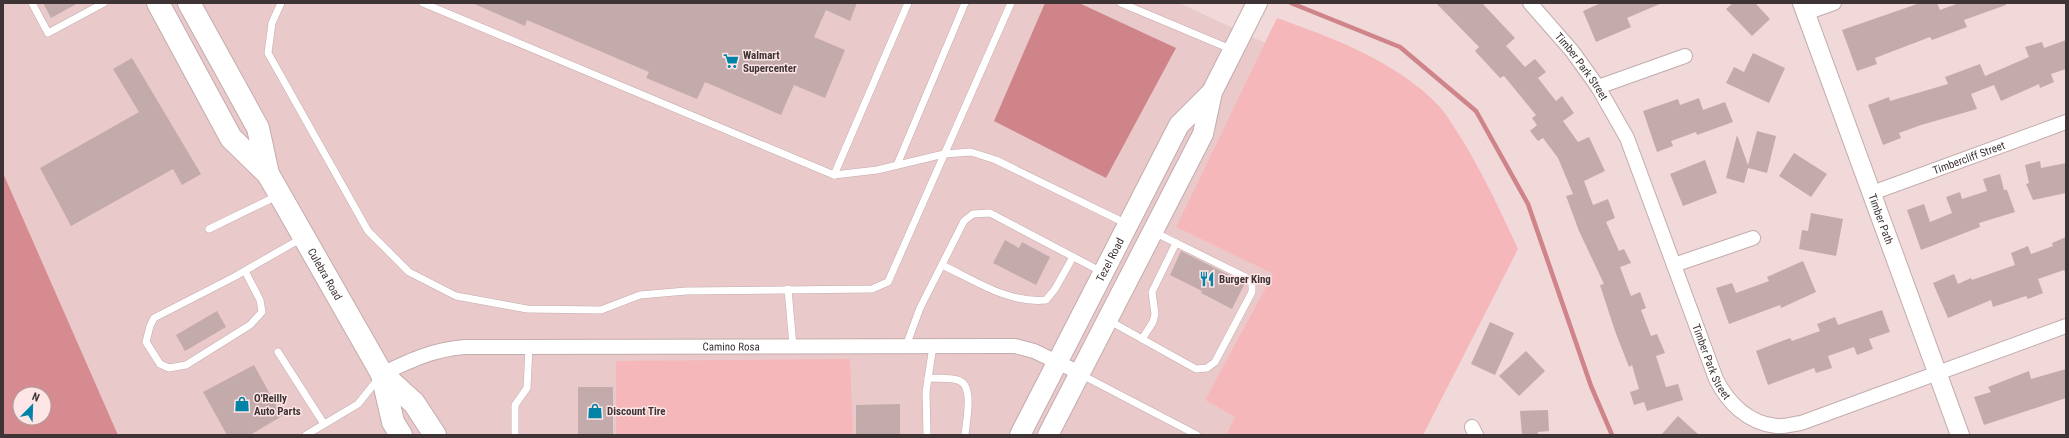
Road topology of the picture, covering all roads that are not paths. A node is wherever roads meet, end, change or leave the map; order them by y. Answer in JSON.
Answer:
{"nodes":[{"id":1,"x":32,"y":3,"type":"edge"},
{"id":2,"x":104,"y":3,"type":"edge"},
{"id":3,"x":158,"y":3,"type":"edge"},
{"id":4,"x":189,"y":3,"type":"edge"},
{"id":5,"x":282,"y":3,"type":"edge"},
{"id":6,"x":423,"y":3,"type":"edge"},
{"id":7,"x":908,"y":3,"type":"edge"},
{"id":8,"x":965,"y":3,"type":"edge"},
{"id":9,"x":1011,"y":3,"type":"edge"},
{"id":10,"x":1122,"y":3,"type":"edge"},
{"id":11,"x":1257,"y":3,"type":"edge"},
{"id":12,"x":1530,"y":3,"type":"edge"},
{"id":13,"x":1834,"y":3,"type":"edge"},
{"id":14,"x":94,"y":5,"type":"edge"},
{"id":15,"x":1804,"y":8,"type":"edge"},
{"id":16,"x":1233,"y":50,"type":"junction"},
{"id":17,"x":1685,"y":56,"type":"dead end"},
{"id":18,"x":1598,"y":87,"type":"junction"},
{"id":19,"x":1212,"y":92,"type":"junction"},
{"id":20,"x":2066,"y":122,"type":"edge"},
{"id":21,"x":944,"y":154,"type":"junction"},
{"id":22,"x":897,"y":165,"type":"junction"},
{"id":23,"x":268,"y":174,"type":"junction"},
{"id":24,"x":834,"y":175,"type":"junction"},
{"id":25,"x":1872,"y":193,"type":"junction"},
{"id":26,"x":280,"y":195,"type":"junction"},
{"id":27,"x":1127,"y":224,"type":"junction"},
{"id":28,"x":209,"y":229,"type":"dead end"},
{"id":29,"x":1153,"y":231,"type":"junction"},
{"id":30,"x":304,"y":236,"type":"junction"},
{"id":31,"x":1753,"y":238,"type":"dead end"},
{"id":32,"x":1176,"y":243,"type":"junction"},
{"id":33,"x":1073,"y":257,"type":"junction"},
{"id":34,"x":942,"y":265,"type":"junction"},
{"id":35,"x":1674,"y":265,"type":"junction"},
{"id":36,"x":245,"y":271,"type":"junction"},
{"id":37,"x":1102,"y":272,"type":"junction"},
{"id":38,"x":788,"y":289,"type":"junction"},
{"id":39,"x":1107,"y":320,"type":"junction"},
{"id":40,"x":2066,"y":326,"type":"edge"},
{"id":41,"x":1142,"y":339,"type":"junction"},
{"id":42,"x":793,"y":346,"type":"junction"},
{"id":43,"x":906,"y":346,"type":"junction"},
{"id":44,"x":933,"y":346,"type":"junction"},
{"id":45,"x":529,"y":347,"type":"junction"},
{"id":46,"x":278,"y":352,"type":"dead end"},
{"id":47,"x":1057,"y":362,"type":"junction"},
{"id":48,"x":1080,"y":373,"type":"junction"},
{"id":49,"x":382,"y":374,"type":"junction"},
{"id":50,"x":1937,"y":374,"type":"junction"},
{"id":51,"x":928,"y":378,"type":"junction"},
{"id":52,"x":324,"y":424,"type":"junction"},
{"id":53,"x":306,"y":435,"type":"edge"},
{"id":54,"x":401,"y":435,"type":"edge"},
{"id":55,"x":435,"y":435,"type":"edge"},
{"id":56,"x":514,"y":435,"type":"edge"},
{"id":57,"x":927,"y":435,"type":"edge"},
{"id":58,"x":965,"y":435,"type":"edge"},
{"id":59,"x":1020,"y":435,"type":"edge"},
{"id":60,"x":1048,"y":435,"type":"edge"},
{"id":61,"x":1197,"y":435,"type":"edge"},
{"id":62,"x":1960,"y":435,"type":"edge"}],
"edges":[{"from":1,"to":14,"type":"lane"},
{"from":2,"to":14,"type":"lane"},
{"from":3,"to":23,"type":"main road","name":"Culebra Road"},
{"from":4,"to":23,"type":"main road","name":"Culebra Road"},
{"from":5,"to":38,"type":"lane"},
{"from":6,"to":24,"type":"lane"},
{"from":7,"to":24,"type":"lane"},
{"from":8,"to":22,"type":"lane"},
{"from":9,"to":21,"type":"lane"},
{"from":10,"to":16,"type":"lane"},
{"from":11,"to":16,"type":"main road","name":"Tezel Road"},
{"from":12,"to":18,"type":"street","name":"Timber Park Street"},
{"from":13,"to":15,"type":"street"},
{"from":15,"to":25,"type":"street","name":"Timber Path"},
{"from":16,"to":19,"type":"main road","name":"Tezel Road"},
{"from":17,"to":18,"type":"street"},
{"from":18,"to":35,"type":"street","name":"Timber Park Street"},
{"from":19,"to":27,"type":"main road","name":"Tezel Road"},
{"from":19,"to":29,"type":"main road","name":"Tezel Road"},
{"from":20,"to":25,"type":"street","name":"Timbercliff Street"},
{"from":21,"to":22,"type":"lane"},
{"from":21,"to":27,"type":"lane"},
{"from":21,"to":38,"type":"lane"},
{"from":22,"to":24,"type":"lane"},
{"from":23,"to":26,"type":"main road","name":"Culebra Road"},
{"from":25,"to":50,"type":"street","name":"Timber Path"},
{"from":26,"to":28,"type":"lane"},
{"from":26,"to":30,"type":"main road","name":"Culebra Road"},
{"from":27,"to":37,"type":"main road","name":"Tezel Road"},
{"from":29,"to":32,"type":"lane"},
{"from":29,"to":39,"type":"main road","name":"Tezel Road"},
{"from":30,"to":36,"type":"lane"},
{"from":30,"to":49,"type":"main road","name":"Culebra Road"},
{"from":31,"to":35,"type":"street"},
{"from":32,"to":41,"type":"lane"},
{"from":32,"to":41,"type":"lane"},
{"from":33,"to":34,"type":"lane"},
{"from":33,"to":34,"type":"lane"},
{"from":33,"to":37,"type":"lane"},
{"from":34,"to":43,"type":"lane"},
{"from":35,"to":50,"type":"street","name":"Timber Park Street"},
{"from":36,"to":36,"type":"lane"},
{"from":37,"to":47,"type":"main road","name":"Tezel Road"},
{"from":38,"to":42,"type":"lane"},
{"from":39,"to":41,"type":"lane"},
{"from":39,"to":48,"type":"main road","name":"Tezel Road"},
{"from":40,"to":50,"type":"street","name":"Timber Park Street"},
{"from":42,"to":43,"type":"street","name":"Camino Rosa"},
{"from":42,"to":45,"type":"street","name":"Camino Rosa"},
{"from":43,"to":44,"type":"street","name":"Camino Rosa"},
{"from":44,"to":47,"type":"street","name":"Camino Rosa"},
{"from":44,"to":51,"type":"lane"},
{"from":45,"to":49,"type":"street","name":"Camino Rosa"},
{"from":45,"to":56,"type":"lane"},
{"from":46,"to":52,"type":"lane"},
{"from":47,"to":48,"type":"street","name":"Camino Rosa"},
{"from":47,"to":59,"type":"main road","name":"Tezel Road"},
{"from":48,"to":60,"type":"main road","name":"Tezel Road"},
{"from":48,"to":61,"type":"lane"},
{"from":49,"to":52,"type":"lane"},
{"from":49,"to":54,"type":"main road","name":"Culebra Road"},
{"from":49,"to":55,"type":"main road","name":"Culebra Road"},
{"from":50,"to":62,"type":"street","name":"Timber Path"},
{"from":51,"to":57,"type":"lane"},
{"from":51,"to":58,"type":"lane"},
{"from":52,"to":53,"type":"lane"}]}
